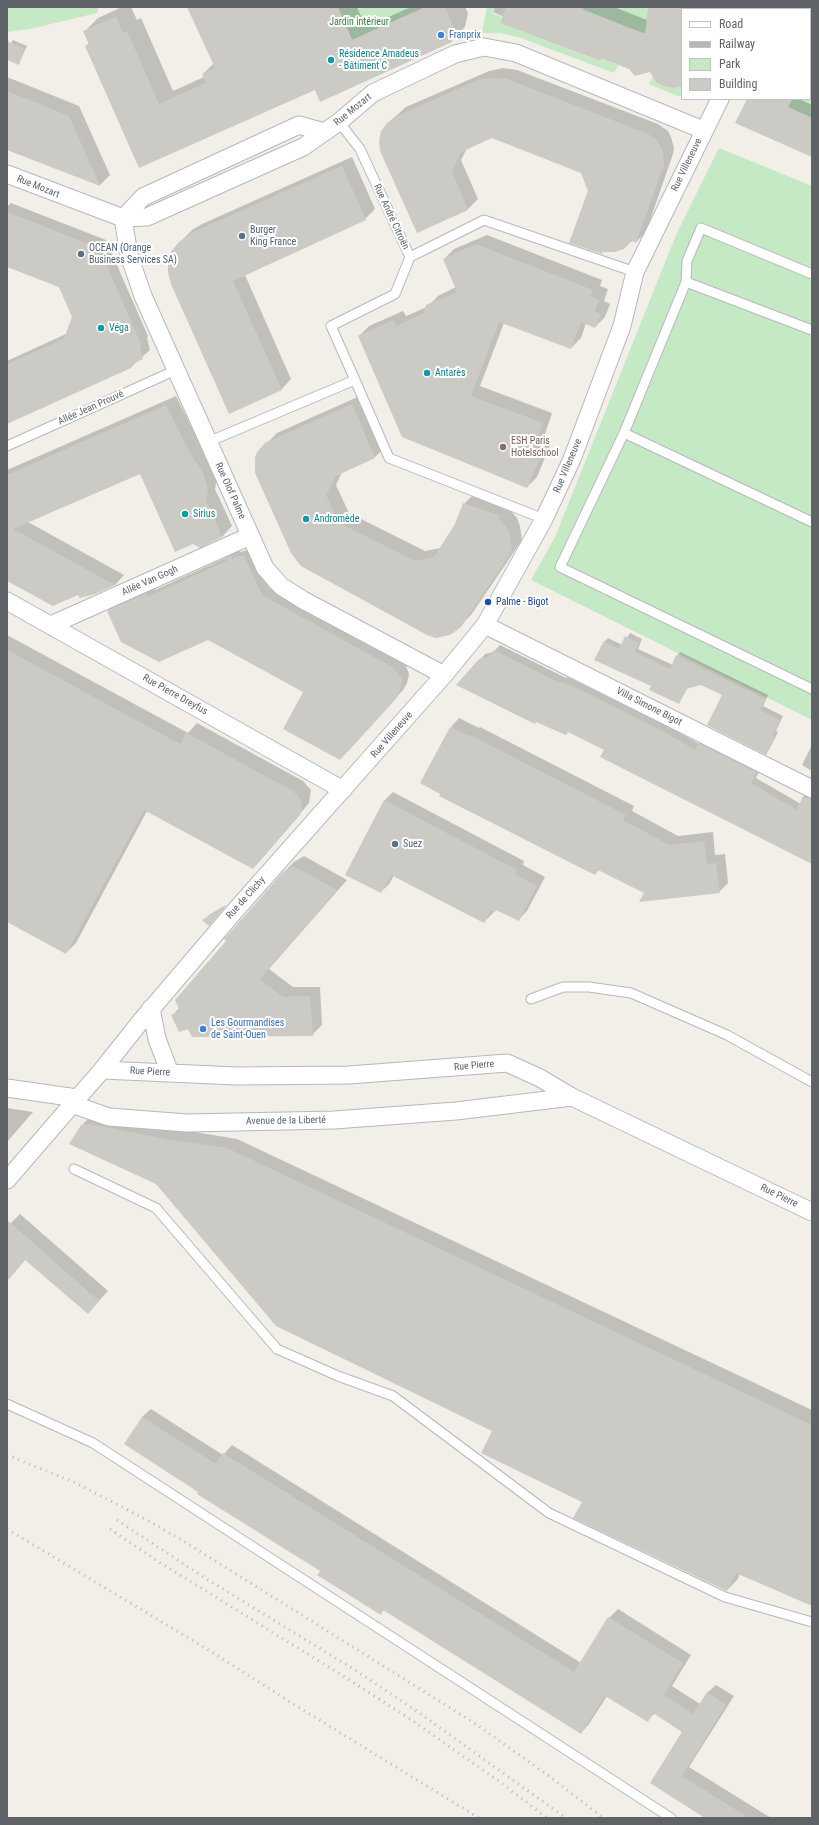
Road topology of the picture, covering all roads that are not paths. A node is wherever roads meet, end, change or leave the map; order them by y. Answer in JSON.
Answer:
{"nodes":[{"id":1,"x":719,"y":100,"type":"edge"},
{"id":2,"x":339,"y":122,"type":"junction"},
{"id":3,"x":703,"y":130,"type":"junction"},
{"id":4,"x":7,"y":174,"type":"edge"},
{"id":5,"x":123,"y":218,"type":"junction"},
{"id":6,"x":410,"y":257,"type":"junction"},
{"id":7,"x":635,"y":272,"type":"junction"},
{"id":8,"x":812,"y":274,"type":"edge"},
{"id":9,"x":686,"y":282,"type":"junction"},
{"id":10,"x":812,"y":330,"type":"edge"},
{"id":11,"x":176,"y":370,"type":"junction"},
{"id":12,"x":355,"y":380,"type":"junction"},
{"id":13,"x":624,"y":433,"type":"junction"},
{"id":14,"x":208,"y":442,"type":"junction"},
{"id":15,"x":7,"y":446,"type":"edge"},
{"id":16,"x":544,"y":519,"type":"junction"},
{"id":17,"x":812,"y":522,"type":"edge"},
{"id":18,"x":250,"y":536,"type":"junction"},
{"id":19,"x":7,"y":601,"type":"edge"},
{"id":20,"x":51,"y":625,"type":"junction"},
{"id":21,"x":485,"y":625,"type":"junction"},
{"id":22,"x":444,"y":675,"type":"junction"},
{"id":23,"x":812,"y":690,"type":"edge"},
{"id":24,"x":812,"y":789,"type":"edge"},
{"id":25,"x":342,"y":790,"type":"junction"},
{"id":26,"x":531,"y":998,"type":"dead end"},
{"id":27,"x":151,"y":1008,"type":"junction"},
{"id":28,"x":102,"y":1070,"type":"junction"},
{"id":29,"x":170,"y":1073,"type":"junction"},
{"id":30,"x":812,"y":1082,"type":"edge"},
{"id":31,"x":7,"y":1088,"type":"edge"},
{"id":32,"x":572,"y":1097,"type":"junction"},
{"id":33,"x":77,"y":1098,"type":"junction"},
{"id":34,"x":74,"y":1168,"type":"dead end"},
{"id":35,"x":7,"y":1180,"type":"edge"},
{"id":36,"x":812,"y":1212,"type":"edge"},
{"id":37,"x":7,"y":1404,"type":"edge"},
{"id":38,"x":812,"y":1622,"type":"edge"},
{"id":39,"x":672,"y":1818,"type":"edge"}],
"edges":[{"from":1,"to":3,"type":"street","name":"Rue Villeneuve"},
{"from":2,"to":3,"type":"street","name":"Rue Mozart"},
{"from":2,"to":5,"type":"street","name":"Rue Mozart"},
{"from":2,"to":6,"type":"lane","name":"Rue André Citroën"},
{"from":3,"to":7,"type":"street","name":"Rue Villeneuve"},
{"from":4,"to":5,"type":"street","name":"Rue Mozart"},
{"from":5,"to":11,"type":"street","name":"Rue Olof Palme"},
{"from":6,"to":7,"type":"lane"},
{"from":6,"to":12,"type":"lane","name":"Rue André Citroën"},
{"from":7,"to":16,"type":"street","name":"Rue Villeneuve"},
{"from":8,"to":9,"type":"lane"},
{"from":9,"to":10,"type":"lane"},
{"from":9,"to":13,"type":"lane"},
{"from":11,"to":14,"type":"street","name":"Rue Olof Palme"},
{"from":11,"to":15,"type":"lane","name":"Allée Jean Prouvé"},
{"from":12,"to":14,"type":"lane"},
{"from":12,"to":16,"type":"lane"},
{"from":13,"to":17,"type":"lane"},
{"from":13,"to":23,"type":"lane"},
{"from":14,"to":18,"type":"street","name":"Rue Olof Palme"},
{"from":16,"to":21,"type":"street","name":"Rue Villeneuve"},
{"from":18,"to":20,"type":"street","name":"Allée Van Gogh"},
{"from":18,"to":22,"type":"street","name":"Rue Olof Palme"},
{"from":19,"to":20,"type":"street","name":"Rue Pierre Dreyfus"},
{"from":20,"to":25,"type":"street","name":"Rue Pierre Dreyfus"},
{"from":21,"to":22,"type":"street","name":"Rue Villeneuve"},
{"from":21,"to":24,"type":"street","name":"Villa Simone Bigot"},
{"from":22,"to":25,"type":"street","name":"Rue Villeneuve"},
{"from":25,"to":27,"type":"street","name":"Rue de Clichy"},
{"from":26,"to":30,"type":"lane"},
{"from":27,"to":28,"type":"street","name":"Rue de Clichy"},
{"from":27,"to":29,"type":"street"},
{"from":28,"to":29,"type":"street","name":"Rue Pierre"},
{"from":28,"to":33,"type":"street","name":"Rue de Clichy"},
{"from":29,"to":32,"type":"street","name":"Rue Pierre"},
{"from":31,"to":33,"type":"street"},
{"from":32,"to":33,"type":"street","name":"Avenue de la Liberté"},
{"from":32,"to":36,"type":"street","name":"Rue Pierre"},
{"from":33,"to":35,"type":"street","name":"Rue de Clichy"},
{"from":34,"to":38,"type":"lane"},
{"from":37,"to":39,"type":"lane"}]}
